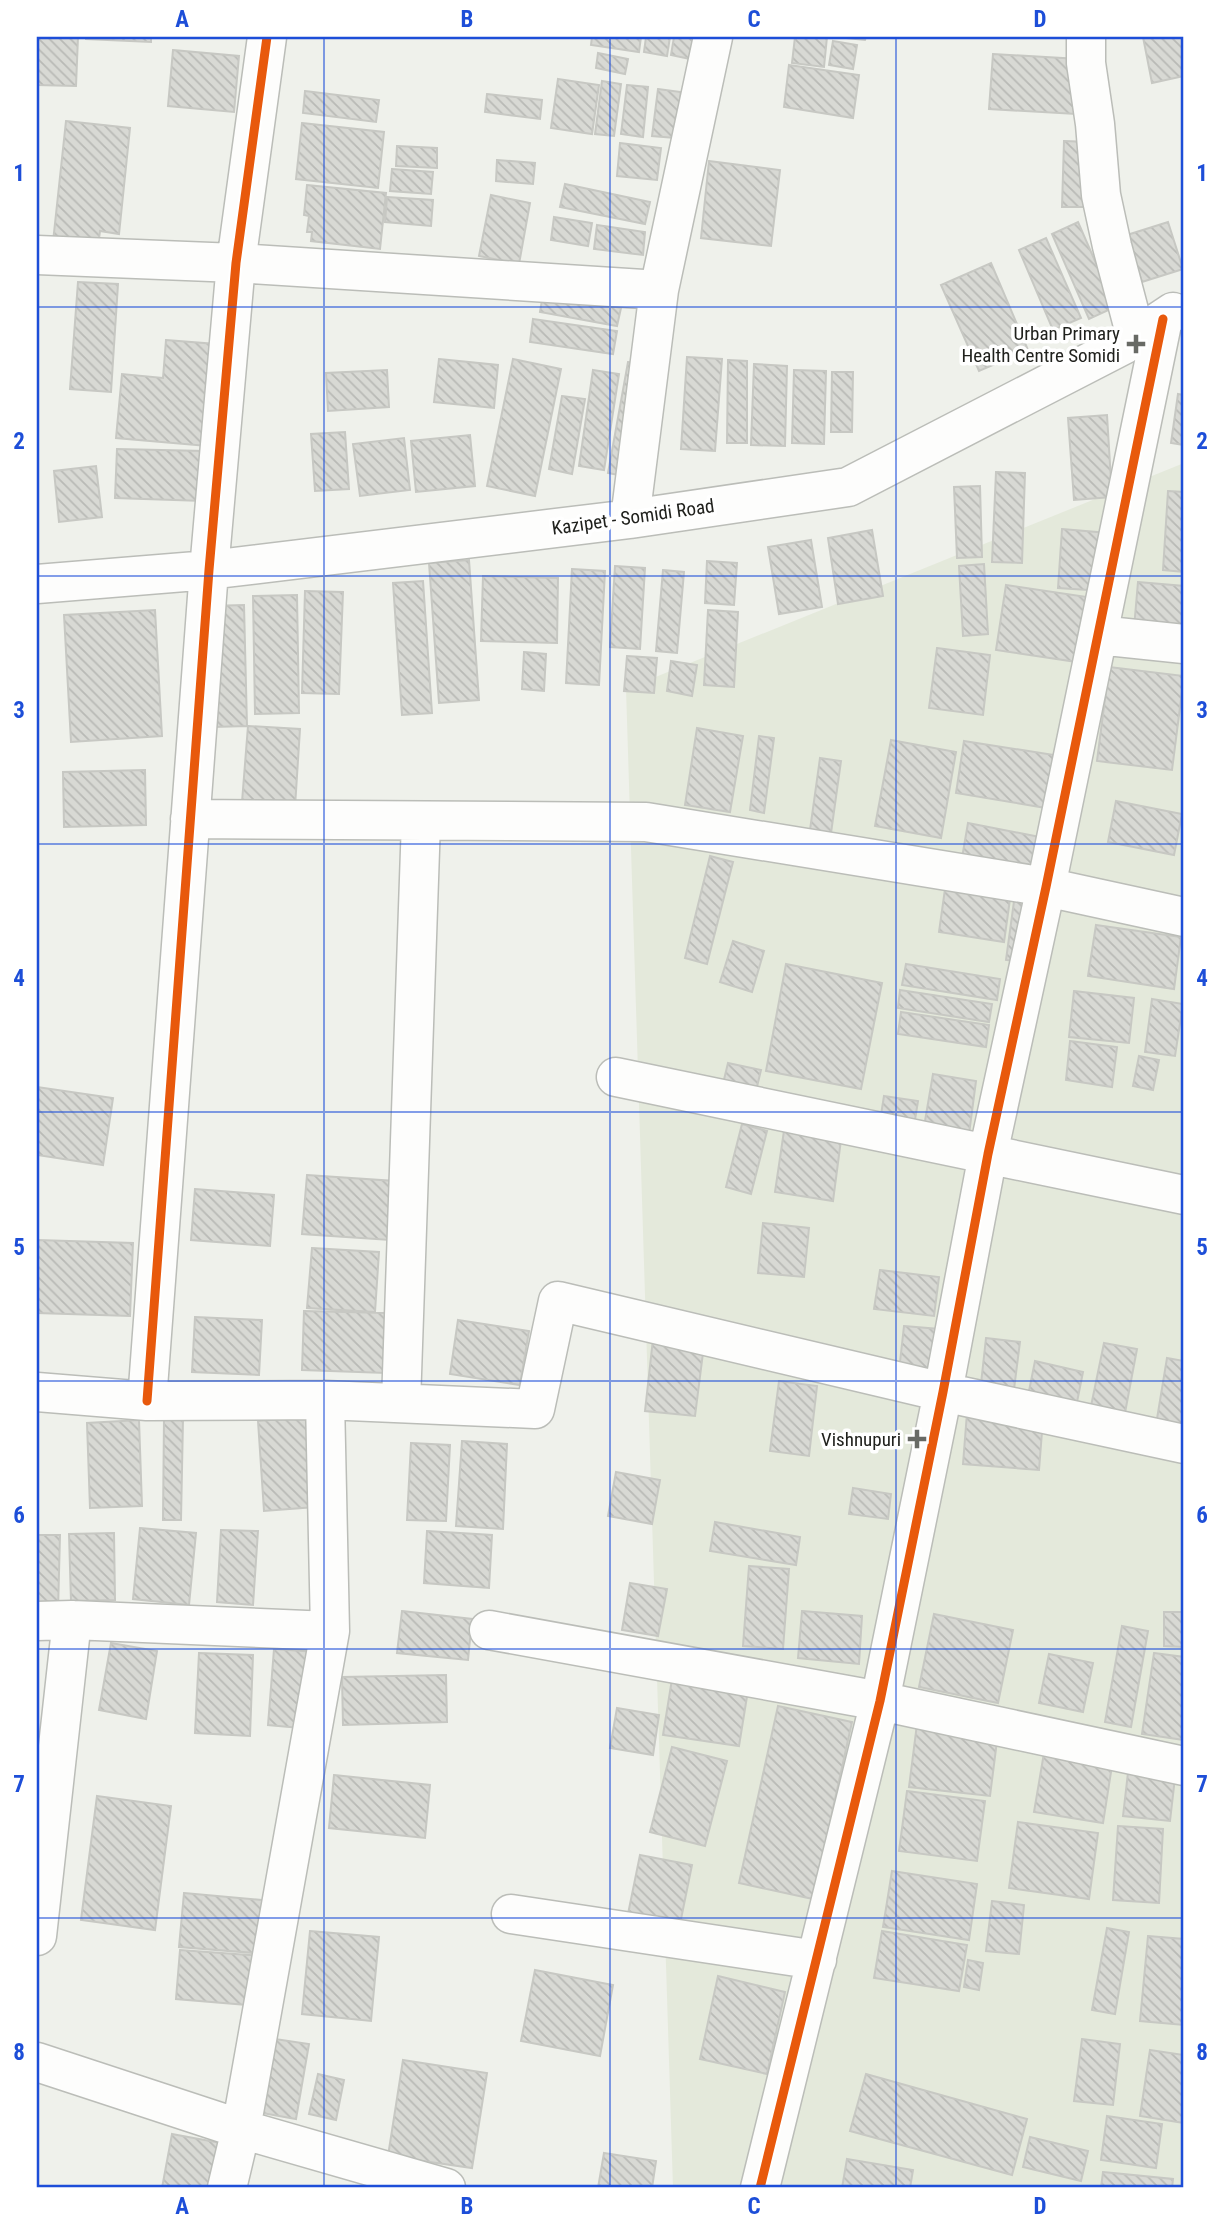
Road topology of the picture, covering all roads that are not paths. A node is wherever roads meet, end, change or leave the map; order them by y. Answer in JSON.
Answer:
{"nodes":[{"id":1,"x":267,"y":37,"type":"edge"},
{"id":2,"x":713,"y":37,"type":"edge"},
{"id":3,"x":1086,"y":37,"type":"edge"},
{"id":4,"x":37,"y":256,"type":"edge"},
{"id":5,"x":236,"y":263,"type":"junction"},
{"id":6,"x":659,"y":289,"type":"junction"},
{"id":7,"x":1161,"y":320,"type":"edge"},
{"id":8,"x":630,"y":519,"type":"junction"},
{"id":9,"x":209,"y":570,"type":"junction"},
{"id":10,"x":37,"y":584,"type":"edge"},
{"id":11,"x":1098,"y":635,"type":"junction"},
{"id":12,"x":1184,"y":644,"type":"edge"},
{"id":13,"x":190,"y":819,"type":"junction"},
{"id":14,"x":421,"y":821,"type":"junction"},
{"id":15,"x":1046,"y":887,"type":"junction"},
{"id":16,"x":1184,"y":917,"type":"edge"},
{"id":17,"x":616,"y":1077,"type":"dead end"},
{"id":18,"x":988,"y":1154,"type":"junction"},
{"id":19,"x":1184,"y":1195,"type":"edge"},
{"id":20,"x":37,"y":1392,"type":"edge"},
{"id":21,"x":943,"y":1392,"type":"junction"},
{"id":22,"x":325,"y":1400,"type":"junction"},
{"id":23,"x":147,"y":1401,"type":"junction"},
{"id":24,"x":401,"y":1402,"type":"junction"},
{"id":25,"x":1184,"y":1444,"type":"edge"},
{"id":26,"x":54,"y":1621,"type":"edge"},
{"id":27,"x":330,"y":1630,"type":"junction"},
{"id":28,"x":488,"y":1630,"type":"dead end"},
{"id":29,"x":880,"y":1701,"type":"junction"},
{"id":30,"x":1184,"y":1766,"type":"edge"},
{"id":31,"x":511,"y":1914,"type":"dead end"},
{"id":32,"x":37,"y":1936,"type":"edge"},
{"id":33,"x":817,"y":1959,"type":"junction"},
{"id":34,"x":37,"y":2062,"type":"edge"},
{"id":35,"x":241,"y":2129,"type":"junction"},
{"id":36,"x":228,"y":2188,"type":"edge"},
{"id":37,"x":446,"y":2188,"type":"edge"},
{"id":38,"x":760,"y":2188,"type":"edge"}],
"edges":[{"from":1,"to":5,"type":"street"},
{"from":2,"to":6,"type":"street"},
{"from":3,"to":7,"type":"street"},
{"from":4,"to":5,"type":"street"},
{"from":5,"to":6,"type":"street"},
{"from":5,"to":9,"type":"street"},
{"from":6,"to":8,"type":"street"},
{"from":7,"to":8,"type":"street","name":"Kazipet - Somidi Road"},
{"from":7,"to":11,"type":"street"},
{"from":8,"to":9,"type":"street","name":"Kazipet - Somidi Road"},
{"from":9,"to":10,"type":"street","name":"Kazipet - Somidi Road"},
{"from":9,"to":13,"type":"street"},
{"from":11,"to":12,"type":"street"},
{"from":11,"to":15,"type":"street"},
{"from":13,"to":14,"type":"street"},
{"from":13,"to":23,"type":"street"},
{"from":14,"to":15,"type":"street"},
{"from":14,"to":24,"type":"street"},
{"from":15,"to":16,"type":"street"},
{"from":15,"to":18,"type":"street"},
{"from":17,"to":18,"type":"street"},
{"from":18,"to":19,"type":"street"},
{"from":18,"to":21,"type":"street"},
{"from":20,"to":23,"type":"street"},
{"from":21,"to":24,"type":"street"},
{"from":21,"to":25,"type":"street"},
{"from":21,"to":29,"type":"street"},
{"from":22,"to":23,"type":"street"},
{"from":22,"to":24,"type":"street"},
{"from":22,"to":27,"type":"street"},
{"from":26,"to":27,"type":"street"},
{"from":26,"to":32,"type":"street"},
{"from":27,"to":35,"type":"street"},
{"from":28,"to":29,"type":"street"},
{"from":29,"to":30,"type":"street"},
{"from":29,"to":33,"type":"street"},
{"from":31,"to":33,"type":"street"},
{"from":33,"to":38,"type":"street"},
{"from":34,"to":35,"type":"street"},
{"from":35,"to":36,"type":"street"},
{"from":35,"to":37,"type":"street"}]}
